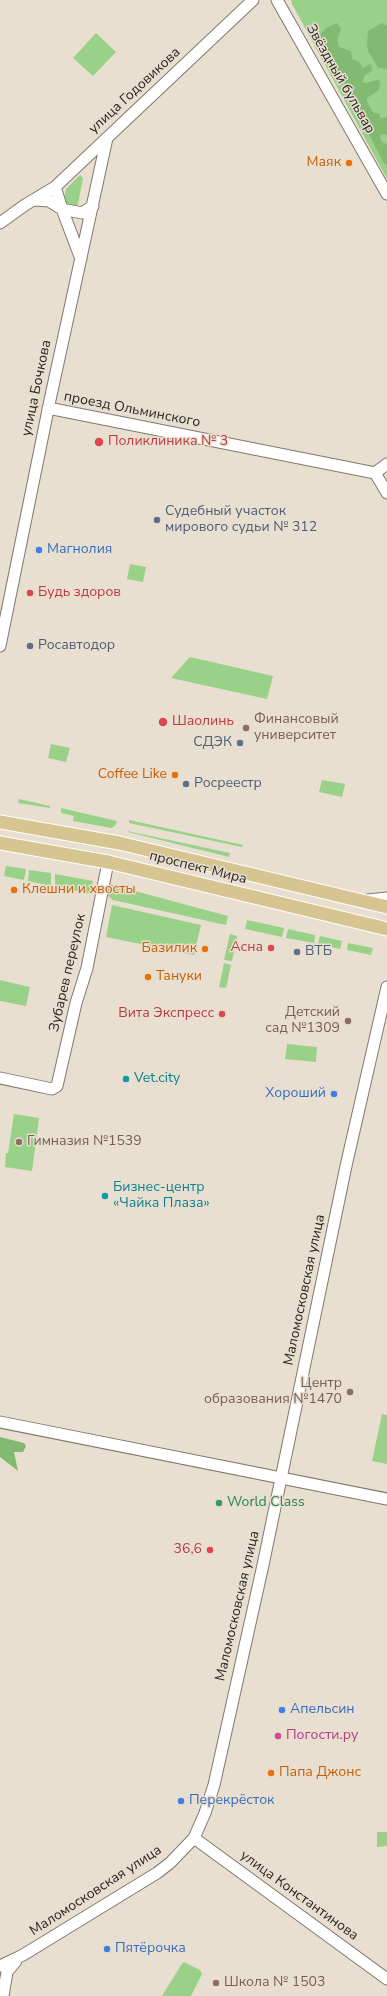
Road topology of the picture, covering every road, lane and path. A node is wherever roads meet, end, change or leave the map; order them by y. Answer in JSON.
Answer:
{"nodes":[{"id":1,"x":253,"y":0,"type":"edge"},
{"id":2,"x":277,"y":0,"type":"edge"},
{"id":3,"x":107,"y":138,"type":"junction"},
{"id":4,"x":56,"y":187,"type":"junction"},
{"id":5,"x":387,"y":194,"type":"edge"},
{"id":6,"x":35,"y":200,"type":"junction"},
{"id":7,"x":93,"y":206,"type":"junction"},
{"id":8,"x":62,"y":209,"type":"junction"},
{"id":9,"x":0,"y":223,"type":"edge"},
{"id":10,"x":81,"y":259,"type":"junction"},
{"id":11,"x":48,"y":408,"type":"junction"},
{"id":12,"x":387,"y":464,"type":"edge"},
{"id":13,"x":375,"y":473,"type":"junction"},
{"id":14,"x":387,"y":492,"type":"edge"},
{"id":15,"x":0,"y":646,"type":"edge"},
{"id":16,"x":2,"y":821,"type":"edge"},
{"id":17,"x":0,"y":843,"type":"edge"},
{"id":18,"x":108,"y":862,"type":"junction"},
{"id":19,"x":387,"y":898,"type":"edge"},
{"id":20,"x":358,"y":900,"type":"junction"},
{"id":21,"x":387,"y":907,"type":"edge"},
{"id":22,"x":387,"y":930,"type":"edge"},
{"id":23,"x":387,"y":987,"type":"edge"},
{"id":24,"x":0,"y":1078,"type":"edge"},
{"id":25,"x":0,"y":1422,"type":"edge"},
{"id":26,"x":282,"y":1478,"type":"junction"},
{"id":27,"x":387,"y":1500,"type":"edge"},
{"id":28,"x":194,"y":1838,"type":"junction"},
{"id":29,"x":23,"y":1955,"type":"junction"},
{"id":30,"x":0,"y":1966,"type":"edge"},
{"id":31,"x":387,"y":1979,"type":"edge"},
{"id":32,"x":2,"y":1996,"type":"edge"}],
"edges":[{"from":1,"to":3,"type":"street","name":"улица Годовикова"},
{"from":2,"to":5,"type":"street","name":"Звёздный бульвар"},
{"from":3,"to":4,"type":"street","name":"улица Годовикова"},
{"from":3,"to":7,"type":"street","name":"улица Бочкова"},
{"from":4,"to":6,"type":"street","name":"улица Годовикова"},
{"from":4,"to":8,"type":"street"},
{"from":6,"to":8,"type":"street"},
{"from":6,"to":9,"type":"street","name":"улица Годовикова"},
{"from":7,"to":8,"type":"street"},
{"from":7,"to":10,"type":"street","name":"улица Бочкова"},
{"from":8,"to":10,"type":"street"},
{"from":10,"to":11,"type":"street","name":"улица Бочкова"},
{"from":11,"to":13,"type":"street","name":"проезд Ольминского"},
{"from":11,"to":15,"type":"street","name":"улица Бочкова"},
{"from":12,"to":13,"type":"street"},
{"from":13,"to":14,"type":"street"},
{"from":16,"to":20,"type":"main road","name":"проспект Мира"},
{"from":17,"to":18,"type":"main road","name":"проспект Мира"},
{"from":18,"to":22,"type":"main road","name":"проспект Мира"},
{"from":18,"to":24,"type":"street","name":"Зубарев переулок"},
{"from":19,"to":20,"type":"street"},
{"from":20,"to":21,"type":"main road","name":"проспект Мира"},
{"from":23,"to":26,"type":"street","name":"Маломосковская улица"},
{"from":25,"to":26,"type":"street"},
{"from":26,"to":27,"type":"street"},
{"from":26,"to":28,"type":"street","name":"Маломосковская улица"},
{"from":28,"to":29,"type":"street","name":"Маломосковская улица"},
{"from":28,"to":31,"type":"street","name":"улица Константинова"},
{"from":29,"to":30,"type":"street","name":"Маломосковская улица"},
{"from":29,"to":32,"type":"street","name":"Маломосковская улица"}]}
